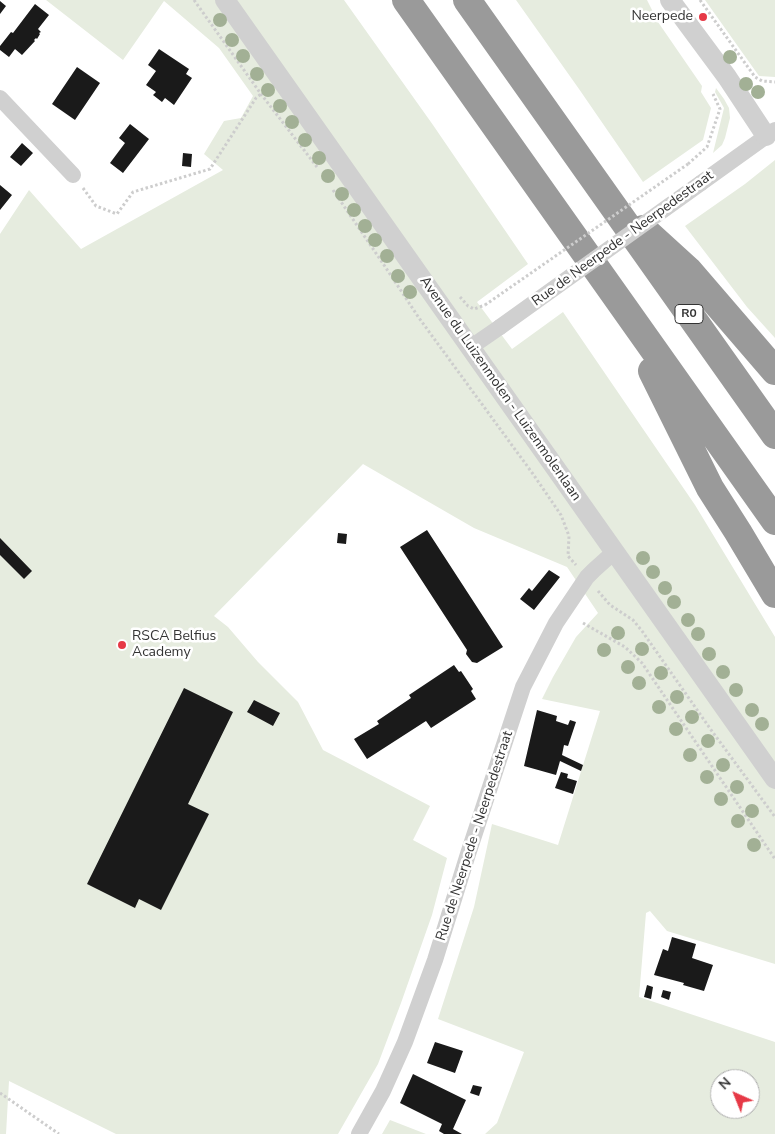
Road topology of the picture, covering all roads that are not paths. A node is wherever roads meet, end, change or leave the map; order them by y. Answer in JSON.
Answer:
{"nodes":[{"id":1,"x":226,"y":0,"type":"edge"},
{"id":2,"x":406,"y":0,"type":"edge"},
{"id":3,"x":466,"y":0,"type":"edge"},
{"id":4,"x":670,"y":0,"type":"edge"},
{"id":5,"x":0,"y":98,"type":"edge"},
{"id":6,"x":770,"y":133,"type":"edge"},
{"id":7,"x":73,"y":175,"type":"road end"},
{"id":8,"x":603,"y":192,"type":"junction"},
{"id":9,"x":615,"y":296,"type":"junction"},
{"id":10,"x":471,"y":347,"type":"junction"},
{"id":11,"x":775,"y":371,"type":"edge"},
{"id":12,"x":775,"y":435,"type":"edge"},
{"id":13,"x":775,"y":521,"type":"edge"},
{"id":14,"x":614,"y":552,"type":"junction"},
{"id":15,"x":775,"y":594,"type":"edge"},
{"id":16,"x":775,"y":779,"type":"edge"},
{"id":17,"x":359,"y":1134,"type":"edge"}],
"edges":[{"from":1,"to":10,"type":"street","name":"Avenue du Luizenmolen - Luizenmolenlaan"},
{"from":2,"to":9,"type":"highway"},
{"from":3,"to":8,"type":"highway","number":"R0"},
{"from":4,"to":6,"type":"street"},
{"from":5,"to":7,"type":"street"},
{"from":6,"to":10,"type":"street","name":"Rue de Neerpede - Neerpedestraat","bridge":true},
{"from":8,"to":11,"type":"highway"},
{"from":8,"to":12,"type":"highway","number":"R0"},
{"from":9,"to":13,"type":"highway"},
{"from":9,"to":15,"type":"highway"},
{"from":10,"to":14,"type":"street","name":"Avenue du Luizenmolen - Luizenmolenlaan"},
{"from":14,"to":16,"type":"street","name":"Avenue du Luizenmolen - Luizenmolenlaan"},
{"from":14,"to":17,"type":"street","name":"Rue de Neerpede - Neerpedestraat"}]}
